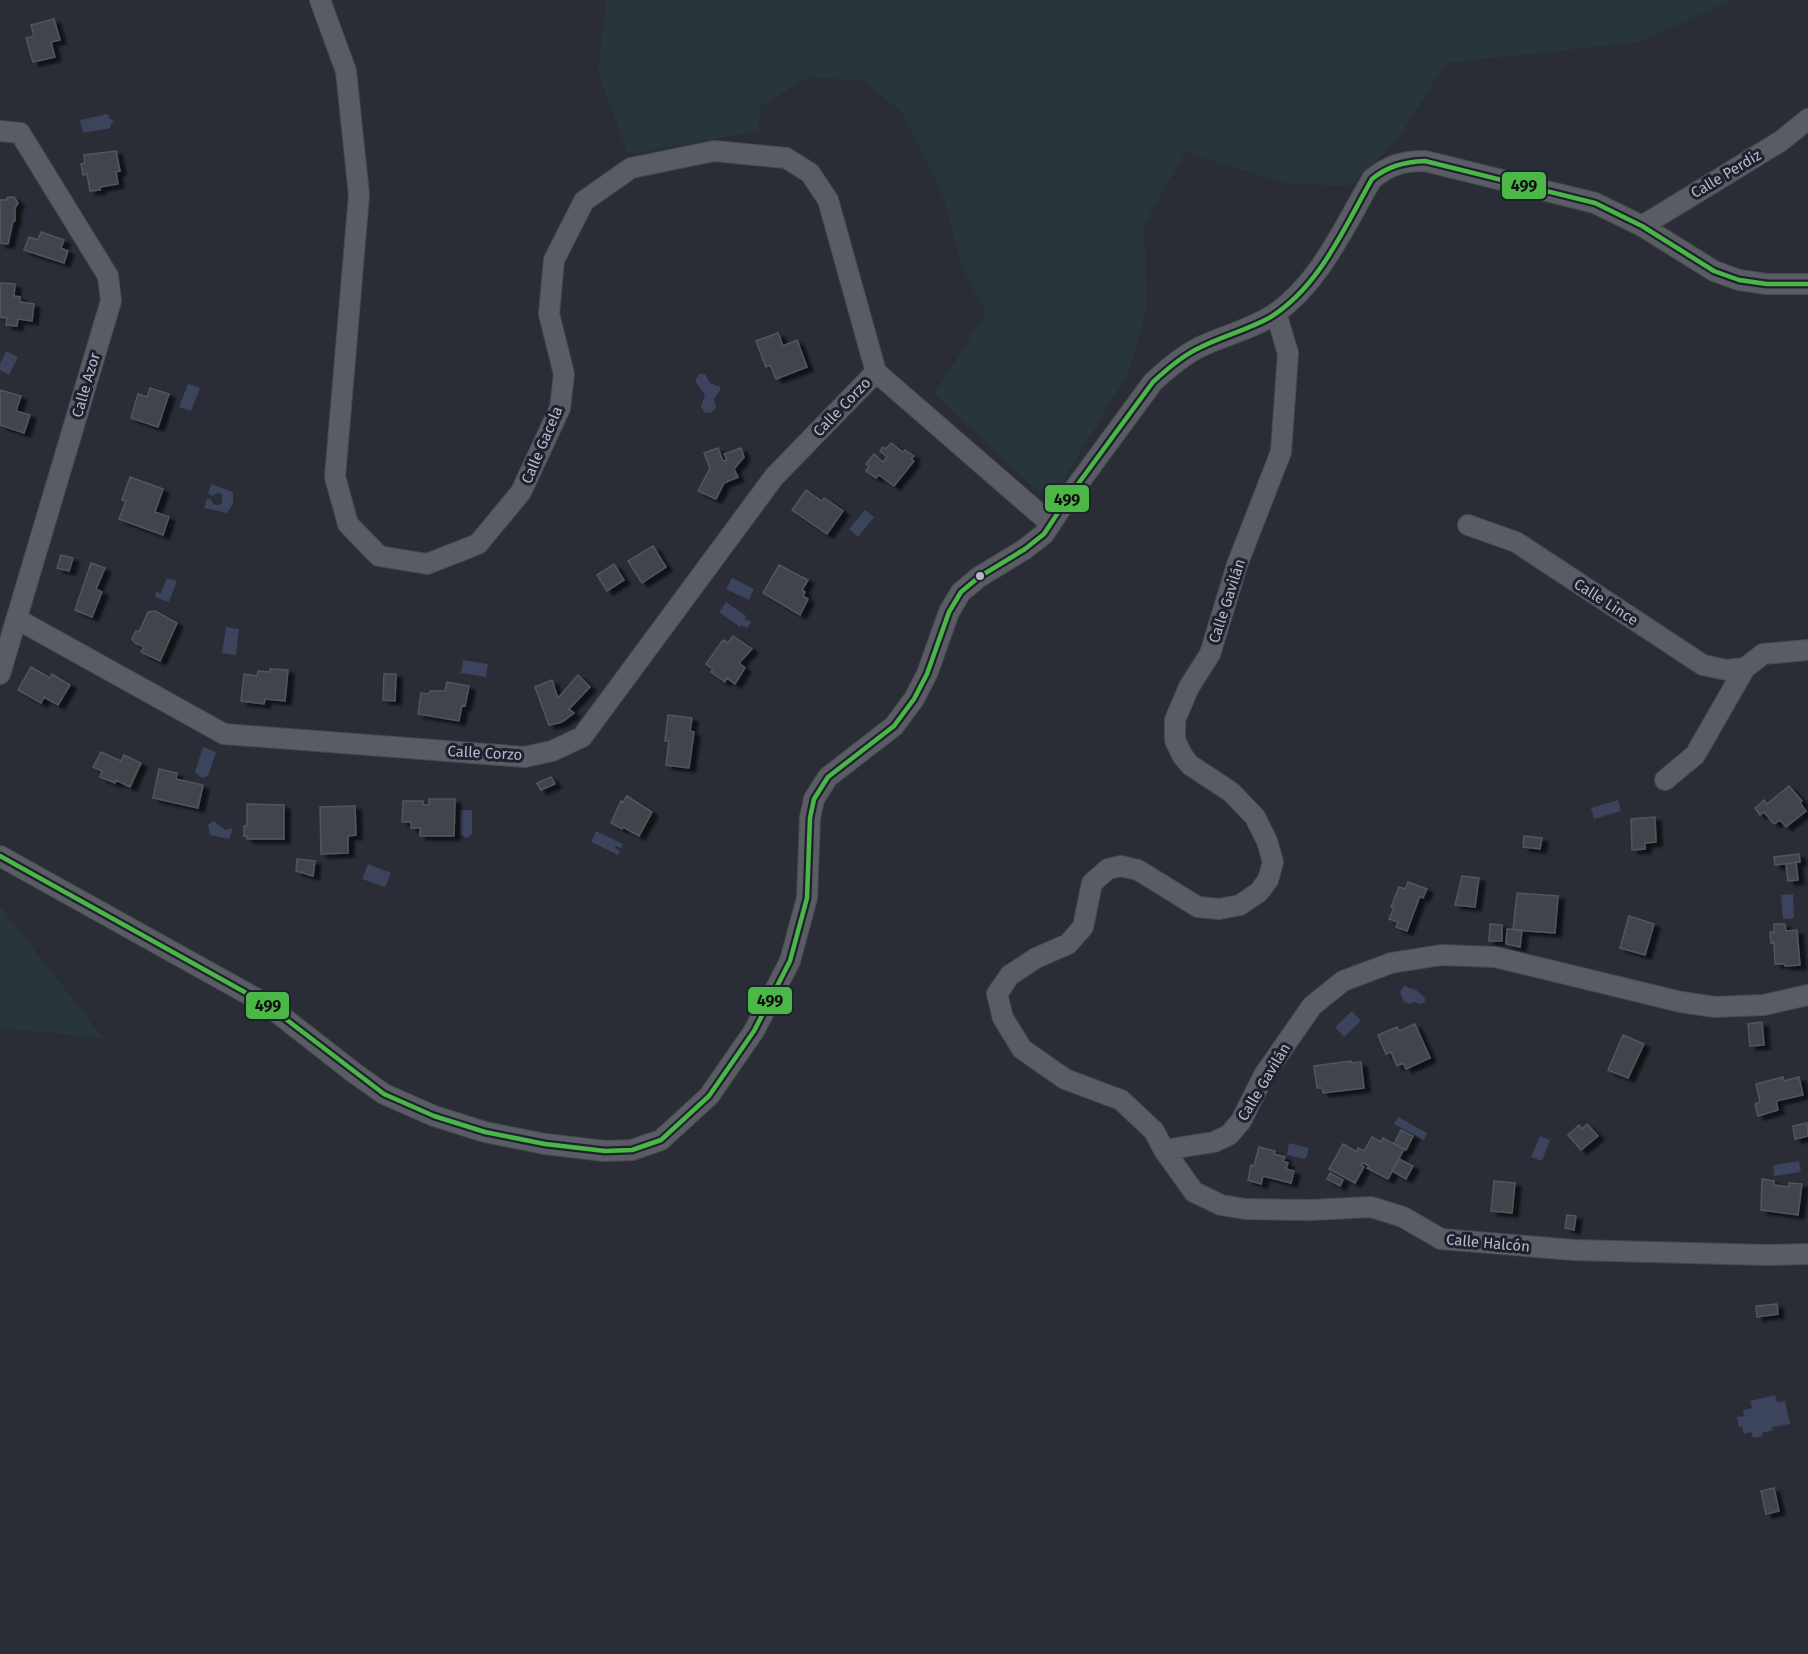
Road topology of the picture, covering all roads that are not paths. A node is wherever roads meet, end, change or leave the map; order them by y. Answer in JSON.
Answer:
{"nodes":[{"id":1,"x":320,"y":0,"type":"edge"},
{"id":2,"x":1808,"y":119,"type":"edge"},
{"id":3,"x":0,"y":131,"type":"edge"},
{"id":4,"x":1642,"y":226,"type":"junction"},
{"id":5,"x":1808,"y":284,"type":"edge"},
{"id":6,"x":1276,"y":313,"type":"junction"},
{"id":7,"x":876,"y":372,"type":"junction"},
{"id":8,"x":1051,"y":524,"type":"junction"},
{"id":9,"x":1468,"y":525,"type":"dead end"},
{"id":10,"x":17,"y":619,"type":"junction"},
{"id":11,"x":1808,"y":650,"type":"edge"},
{"id":12,"x":1746,"y":668,"type":"junction"},
{"id":13,"x":0,"y":674,"type":"edge"},
{"id":14,"x":1665,"y":780,"type":"dead end"},
{"id":15,"x":0,"y":856,"type":"edge"},
{"id":16,"x":1808,"y":995,"type":"edge"},
{"id":17,"x":1164,"y":1150,"type":"junction"},
{"id":18,"x":1808,"y":1254,"type":"edge"}],
"edges":[{"from":1,"to":7,"type":"street","name":"Calle Gacela"},
{"from":2,"to":4,"type":"street","name":"Calle Perdiz"},
{"from":3,"to":10,"type":"street","name":"Calle Azor"},
{"from":4,"to":5,"type":"street"},
{"from":4,"to":6,"type":"street"},
{"from":6,"to":8,"type":"street"},
{"from":6,"to":17,"type":"street","name":"Calle Gavilán"},
{"from":7,"to":8,"type":"street"},
{"from":7,"to":10,"type":"street","name":"Calle Corzo"},
{"from":8,"to":15,"type":"street"},
{"from":9,"to":12,"type":"street","name":"Calle Lince"},
{"from":10,"to":13,"type":"street","name":"Calle Azor"},
{"from":11,"to":12,"type":"street"},
{"from":12,"to":14,"type":"street"},
{"from":16,"to":17,"type":"street","name":"Calle Gavilán"},
{"from":17,"to":18,"type":"street","name":"Calle Halcón"}]}
